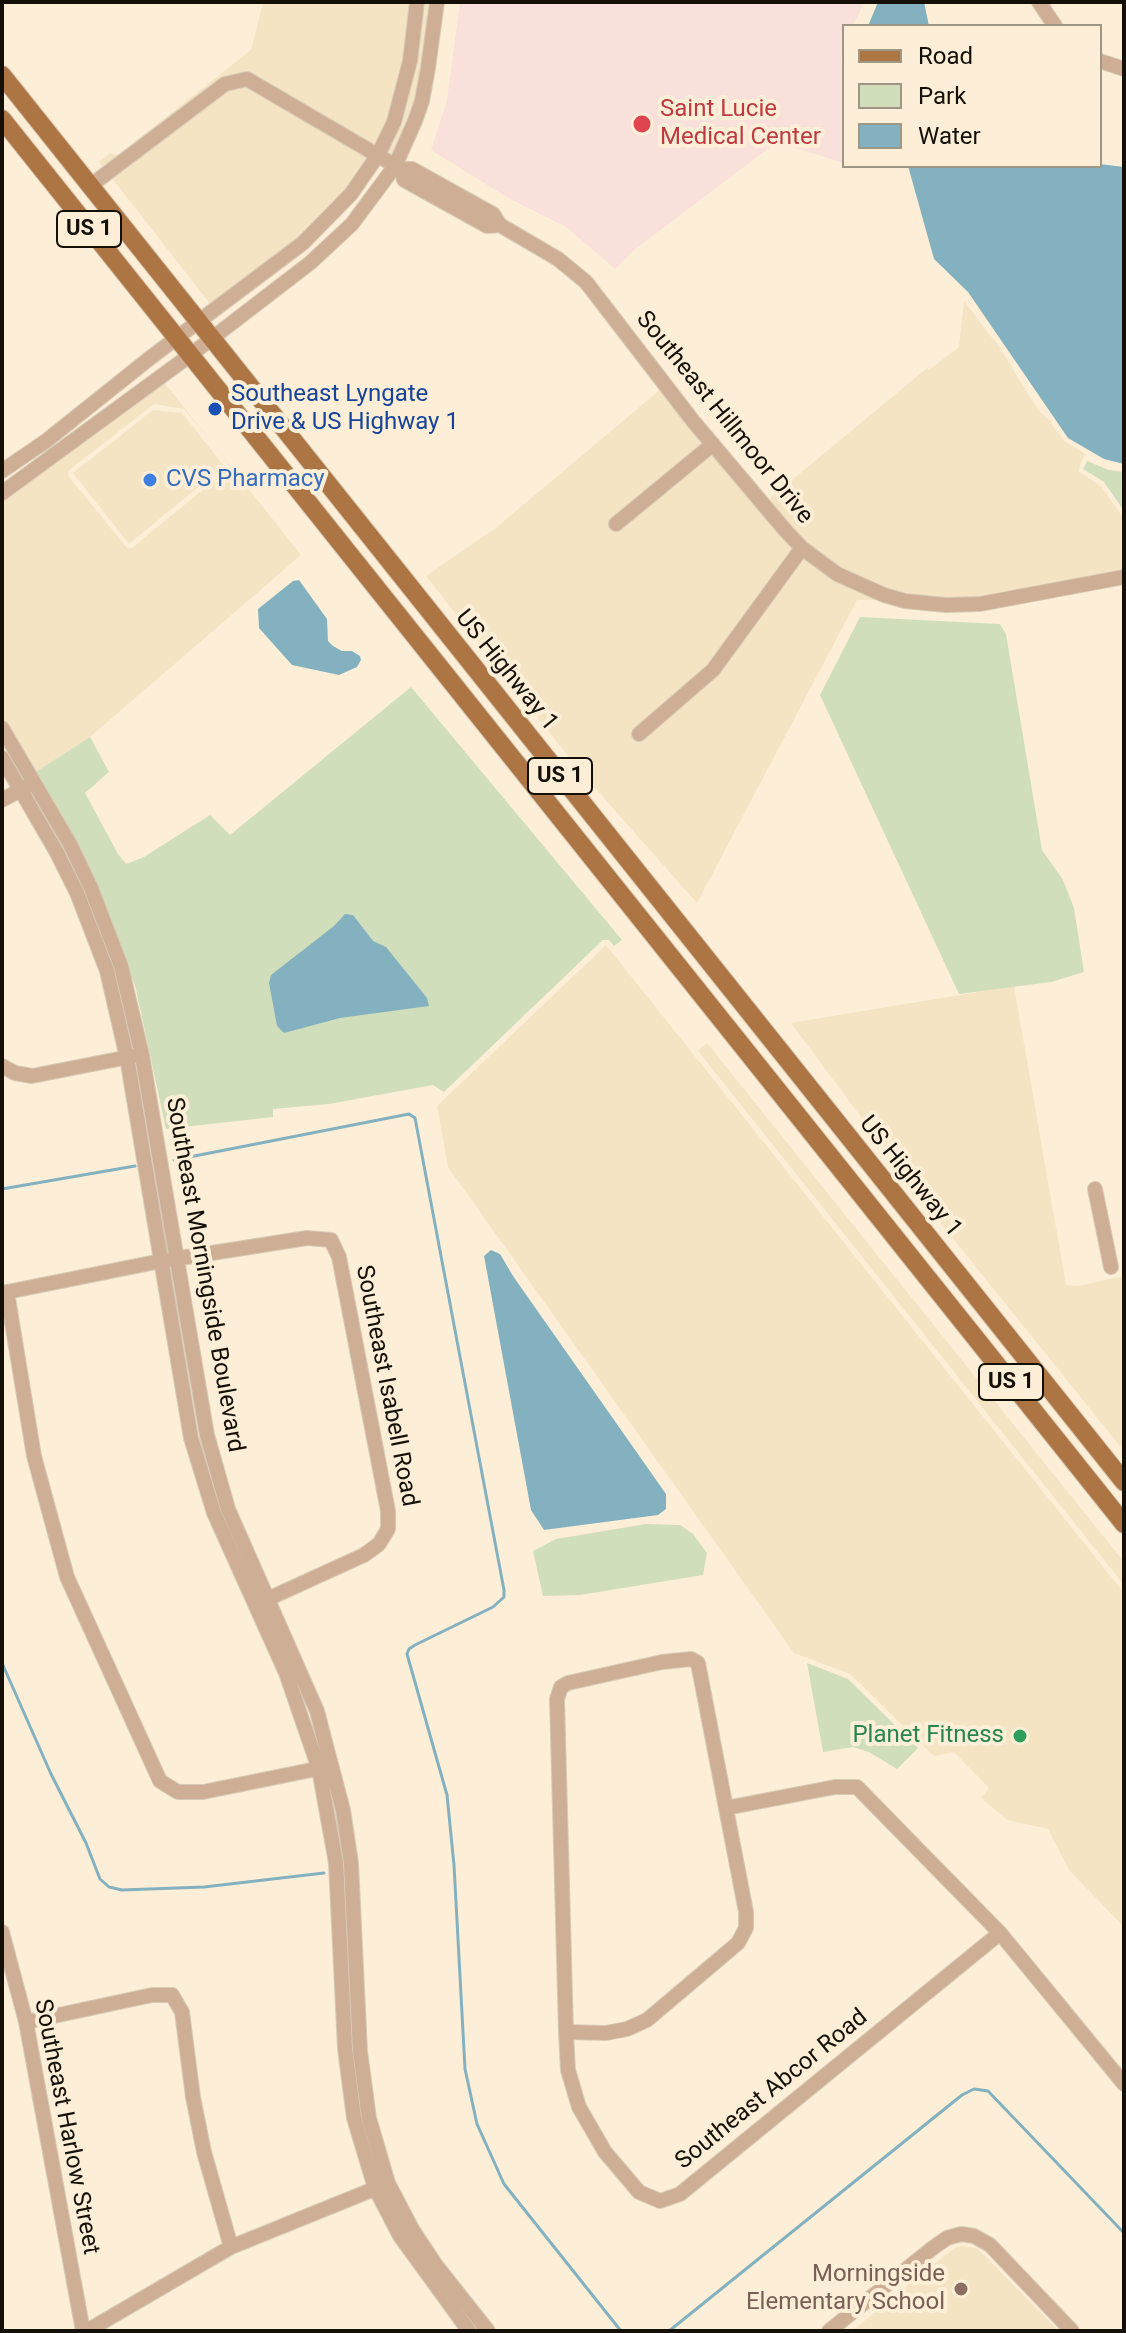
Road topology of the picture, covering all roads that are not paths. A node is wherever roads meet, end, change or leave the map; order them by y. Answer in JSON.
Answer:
{"nodes":[{"id":1,"x":417,"y":2,"type":"edge"},
{"id":2,"x":437,"y":2,"type":"edge"},
{"id":3,"x":1039,"y":2,"type":"edge"},
{"id":4,"x":1054,"y":24,"type":"edge"},
{"id":5,"x":1102,"y":62,"type":"edge"},
{"id":6,"x":1124,"y":69,"type":"edge"},
{"id":7,"x":2,"y":75,"type":"edge"},
{"id":8,"x":2,"y":119,"type":"edge"},
{"id":9,"x":378,"y":155,"type":"junction"},
{"id":10,"x":398,"y":168,"type":"junction"},
{"id":11,"x":90,"y":186,"type":"junction"},
{"id":12,"x":198,"y":322,"type":"junction"},
{"id":13,"x":211,"y":339,"type":"junction"},
{"id":14,"x":176,"y":340,"type":"junction"},
{"id":15,"x":189,"y":356,"type":"junction"},
{"id":16,"x":713,"y":444,"type":"junction"},
{"id":17,"x":2,"y":471,"type":"edge"},
{"id":18,"x":2,"y":493,"type":"edge"},
{"id":19,"x":616,"y":524,"type":"dead end"},
{"id":20,"x":802,"y":548,"type":"junction"},
{"id":21,"x":1124,"y":577,"type":"edge"},
{"id":22,"x":2,"y":728,"type":"edge"},
{"id":23,"x":639,"y":734,"type":"dead end"},
{"id":24,"x":513,"y":757,"type":"junction"},
{"id":25,"x":2,"y":758,"type":"edge"},
{"id":26,"x":555,"y":769,"type":"junction"},
{"id":27,"x":27,"y":786,"type":"junction"},
{"id":28,"x":538,"y":788,"type":"junction"},
{"id":29,"x":572,"y":792,"type":"junction"},
{"id":30,"x":2,"y":800,"type":"edge"},
{"id":31,"x":96,"y":919,"type":"junction"},
{"id":32,"x":142,"y":1055,"type":"junction"},
{"id":33,"x":127,"y":1058,"type":"junction"},
{"id":34,"x":2,"y":1066,"type":"edge"},
{"id":35,"x":1095,"y":1189,"type":"dead end"},
{"id":36,"x":869,"y":1204,"type":"junction"},
{"id":37,"x":909,"y":1214,"type":"junction"},
{"id":38,"x":897,"y":1240,"type":"junction"},
{"id":39,"x":936,"y":1248,"type":"junction"},
{"id":40,"x":168,"y":1260,"type":"junction"},
{"id":41,"x":1111,"y":1267,"type":"dead end"},
{"id":42,"x":4,"y":1292,"type":"edge"},
{"id":43,"x":1124,"y":1482,"type":"edge"},
{"id":44,"x":1124,"y":1524,"type":"edge"},
{"id":45,"x":268,"y":1599,"type":"junction"},
{"id":46,"x":254,"y":1605,"type":"junction"},
{"id":47,"x":326,"y":1767,"type":"junction"},
{"id":48,"x":726,"y":1808,"type":"junction"},
{"id":49,"x":2,"y":1932,"type":"edge"},
{"id":50,"x":1000,"y":1933,"type":"junction"},
{"id":51,"x":26,"y":2022,"type":"junction"},
{"id":52,"x":566,"y":2032,"type":"junction"},
{"id":53,"x":1124,"y":2084,"type":"edge"},
{"id":54,"x":382,"y":2185,"type":"junction"},
{"id":55,"x":231,"y":2247,"type":"junction"},
{"id":56,"x":478,"y":2329,"type":"edge"},
{"id":57,"x":85,"y":2331,"type":"edge"},
{"id":58,"x":829,"y":2331,"type":"edge"},
{"id":59,"x":1072,"y":2331,"type":"edge"}],
"edges":[{"from":1,"to":9,"type":"street"},
{"from":2,"to":10,"type":"street"},
{"from":3,"to":4,"type":"street"},
{"from":5,"to":6,"type":"street"},
{"from":7,"to":11,"type":"main road","name":"US Highway 1","number":"US 1"},
{"from":8,"to":14,"type":"main road","name":"US Highway 1","number":"US 1"},
{"from":9,"to":10,"type":"street","name":"Southeast Hillmoor Drive"},
{"from":9,"to":11,"type":"street","name":"Southeast Hillmoor Drive"},
{"from":9,"to":12,"type":"street"},
{"from":10,"to":13,"type":"street"},
{"from":10,"to":16,"type":"street","name":"Southeast Hillmoor Drive"},
{"from":11,"to":12,"type":"main road","name":"US Highway 1","number":"US 1"},
{"from":12,"to":13,"type":"main road","name":"US Highway 1","number":"US 1"},
{"from":12,"to":14,"type":"street"},
{"from":13,"to":15,"type":"street"},
{"from":13,"to":26,"type":"main road","name":"US Highway 1","number":"US 1"},
{"from":14,"to":15,"type":"main road","name":"US Highway 1","number":"US 1"},
{"from":14,"to":17,"type":"street"},
{"from":15,"to":18,"type":"street"},
{"from":15,"to":24,"type":"main road","name":"US Highway 1","number":"US 1"},
{"from":16,"to":19,"type":"street"},
{"from":16,"to":20,"type":"street","name":"Southeast Hillmoor Drive"},
{"from":20,"to":21,"type":"street","name":"Southeast Hillmoor Drive"},
{"from":20,"to":23,"type":"street"},
{"from":22,"to":27,"type":"street","name":"Southeast Morningside Boulevard"},
{"from":24,"to":26,"type":"main road"},
{"from":24,"to":28,"type":"main road","name":"US Highway 1","number":"US 1"},
{"from":25,"to":27,"type":"street","name":"Southeast Morningside Boulevard"},
{"from":26,"to":29,"type":"main road","name":"US Highway 1","number":"US 1"},
{"from":27,"to":30,"type":"street"},
{"from":27,"to":31,"type":"street","name":"Southeast Morningside Boulevard"},
{"from":28,"to":29,"type":"main road"},
{"from":28,"to":36,"type":"main road","name":"US Highway 1","number":"US 1"},
{"from":29,"to":37,"type":"main road","name":"US Highway 1","number":"US 1"},
{"from":31,"to":32,"type":"street","name":"Southeast Morningside Boulevard"},
{"from":31,"to":33,"type":"street","name":"Southeast Morningside Boulevard"},
{"from":32,"to":33,"type":"street"},
{"from":32,"to":40,"type":"street","name":"Southeast Morningside Boulevard"},
{"from":33,"to":34,"type":"street"},
{"from":33,"to":40,"type":"street","name":"Southeast Morningside Boulevard"},
{"from":35,"to":41,"type":"street"},
{"from":36,"to":37,"type":"main road"},
{"from":36,"to":38,"type":"main road","name":"US Highway 1","number":"US 1"},
{"from":37,"to":39,"type":"main road","name":"US Highway 1","number":"US 1"},
{"from":38,"to":39,"type":"main road"},
{"from":38,"to":44,"type":"main road","name":"US Highway 1","number":"US 1"},
{"from":39,"to":43,"type":"main road","name":"US Highway 1","number":"US 1"},
{"from":40,"to":42,"type":"street"},
{"from":40,"to":45,"type":"street","name":"Southeast Morningside Boulevard"},
{"from":40,"to":45,"type":"street","name":"Southeast Isabell Road"},
{"from":40,"to":46,"type":"street","name":"Southeast Morningside Boulevard"},
{"from":42,"to":47,"type":"street"},
{"from":45,"to":46,"type":"street","name":"Southeast Isabell Road"},
{"from":45,"to":47,"type":"street","name":"Southeast Morningside Boulevard"},
{"from":46,"to":47,"type":"street","name":"Southeast Morningside Boulevard"},
{"from":47,"to":54,"type":"street","name":"Southeast Morningside Boulevard"},
{"from":48,"to":50,"type":"street"},
{"from":48,"to":52,"type":"street"},
{"from":48,"to":52,"type":"street","name":"Southeast Abcor Road"},
{"from":49,"to":51,"type":"street","name":"Southeast Harlow Street"},
{"from":50,"to":52,"type":"street","name":"Southeast Abcor Road"},
{"from":50,"to":53,"type":"street"},
{"from":51,"to":55,"type":"street"},
{"from":51,"to":57,"type":"street","name":"Southeast Harlow Street"},
{"from":54,"to":55,"type":"street"},
{"from":54,"to":56,"type":"street","name":"Southeast Morningside Boulevard"},
{"from":55,"to":57,"type":"street"},
{"from":58,"to":59,"type":"street"}]}
